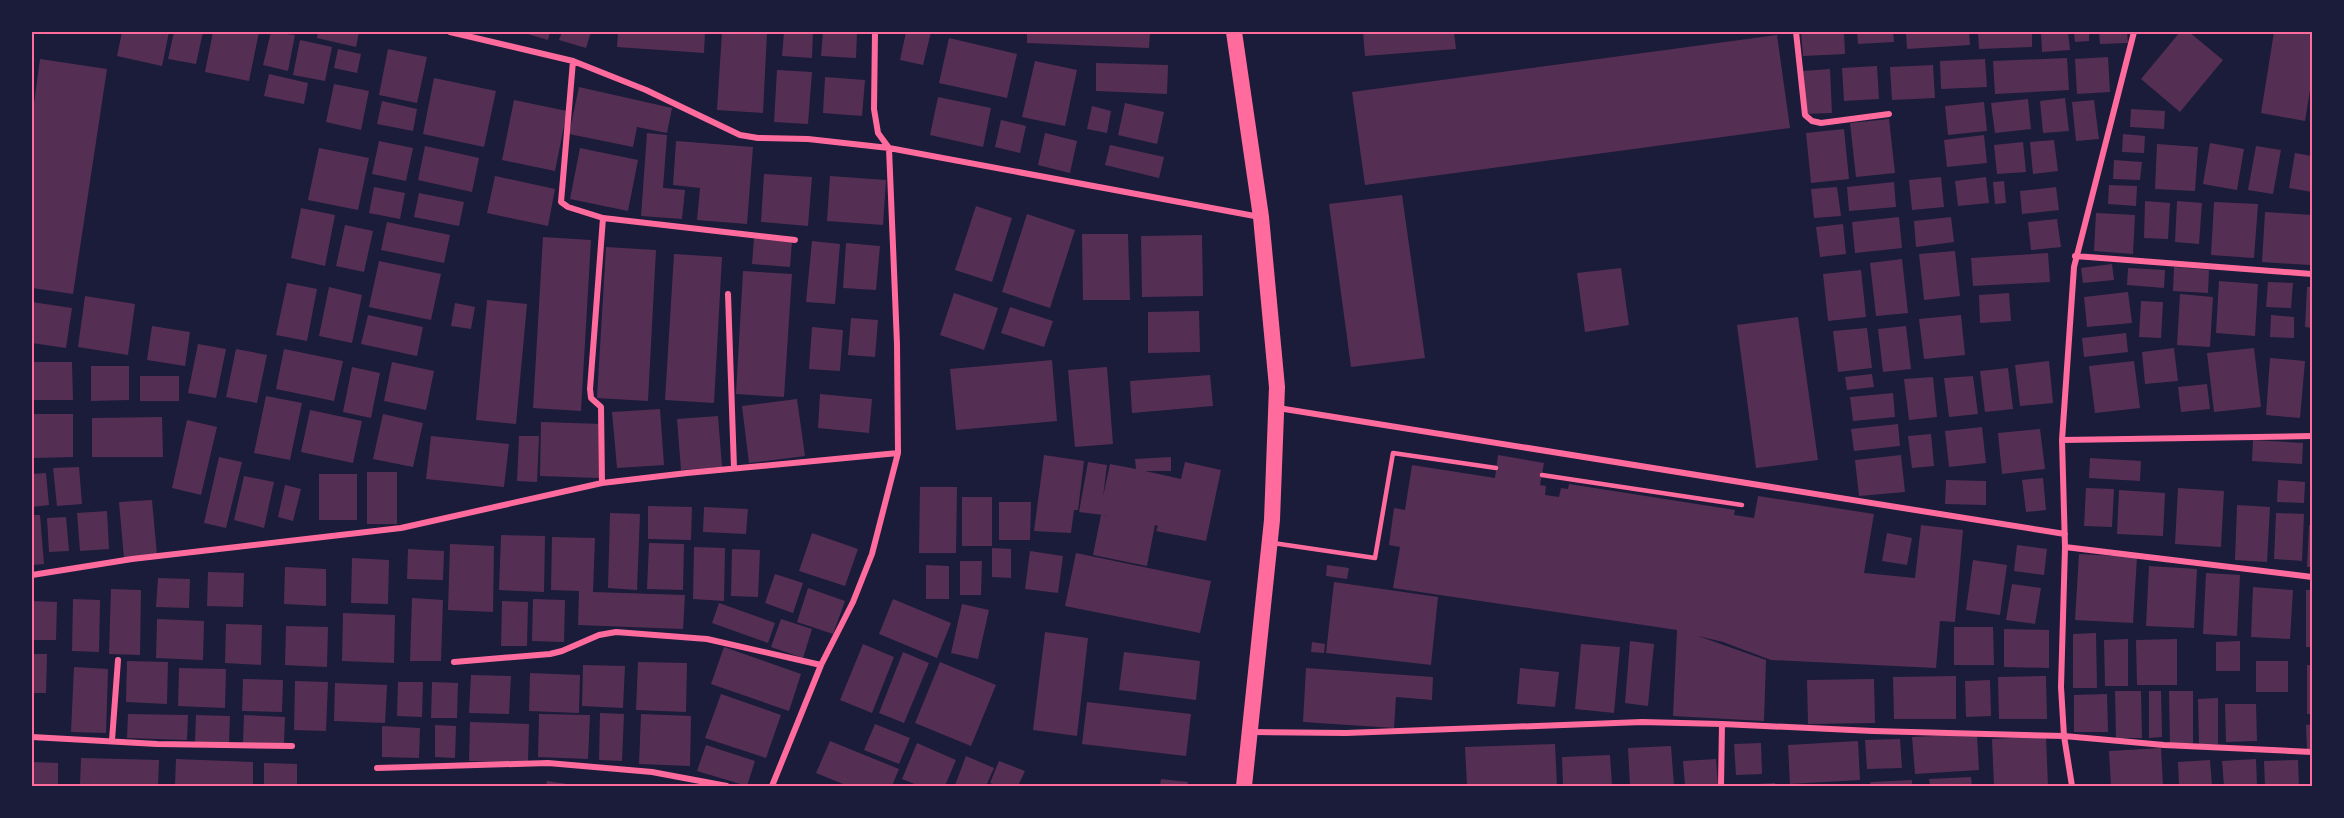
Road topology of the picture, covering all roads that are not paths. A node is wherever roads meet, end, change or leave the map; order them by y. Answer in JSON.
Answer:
{"nodes":[{"id":1,"x":450,"y":32,"type":"edge"},
{"id":2,"x":876,"y":32,"type":"edge"},
{"id":3,"x":1234,"y":32,"type":"edge"},
{"id":4,"x":1796,"y":32,"type":"edge"},
{"id":5,"x":2134,"y":32,"type":"edge"},
{"id":6,"x":573,"y":61,"type":"junction"},
{"id":7,"x":1889,"y":114,"type":"dead end"},
{"id":8,"x":889,"y":148,"type":"junction"},
{"id":9,"x":1261,"y":217,"type":"junction"},
{"id":10,"x":603,"y":218,"type":"junction"},
{"id":11,"x":795,"y":240,"type":"dead end"},
{"id":12,"x":2075,"y":256,"type":"junction"},
{"id":13,"x":2313,"y":274,"type":"edge"},
{"id":14,"x":729,"y":294,"type":"dead end"},
{"id":15,"x":1277,"y":408,"type":"junction"},
{"id":16,"x":2313,"y":436,"type":"edge"},
{"id":17,"x":2062,"y":440,"type":"junction"},
{"id":18,"x":898,"y":453,"type":"junction"},
{"id":19,"x":734,"y":468,"type":"junction"},
{"id":20,"x":1497,"y":468,"type":"dead end"},
{"id":21,"x":1542,"y":475,"type":"dead end"},
{"id":22,"x":602,"y":483,"type":"junction"},
{"id":23,"x":1742,"y":505,"type":"dead end"},
{"id":24,"x":2065,"y":534,"type":"junction"},
{"id":25,"x":1270,"y":543,"type":"junction"},
{"id":26,"x":2066,"y":547,"type":"junction"},
{"id":27,"x":32,"y":575,"type":"edge"},
{"id":28,"x":2313,"y":577,"type":"edge"},
{"id":29,"x":118,"y":660,"type":"dead end"},
{"id":30,"x":454,"y":662,"type":"dead end"},
{"id":31,"x":821,"y":665,"type":"junction"},
{"id":32,"x":1722,"y":724,"type":"junction"},
{"id":33,"x":1251,"y":732,"type":"junction"},
{"id":34,"x":2064,"y":736,"type":"junction"},
{"id":35,"x":32,"y":737,"type":"edge"},
{"id":36,"x":112,"y":740,"type":"junction"},
{"id":37,"x":292,"y":746,"type":"dead end"},
{"id":38,"x":2313,"y":752,"type":"edge"},
{"id":39,"x":377,"y":768,"type":"dead end"},
{"id":40,"x":727,"y":786,"type":"edge"},
{"id":41,"x":772,"y":786,"type":"edge"},
{"id":42,"x":1244,"y":786,"type":"edge"},
{"id":43,"x":1721,"y":786,"type":"edge"},
{"id":44,"x":2072,"y":786,"type":"edge"}],
"edges":[{"from":1,"to":6,"type":"street"},
{"from":2,"to":8,"type":"street"},
{"from":3,"to":9,"type":"highway"},
{"from":4,"to":7,"type":"street"},
{"from":5,"to":12,"type":"street"},
{"from":6,"to":8,"type":"street"},
{"from":6,"to":10,"type":"street"},
{"from":8,"to":9,"type":"street"},
{"from":8,"to":18,"type":"street"},
{"from":9,"to":15,"type":"highway"},
{"from":10,"to":11,"type":"street"},
{"from":10,"to":22,"type":"street"},
{"from":12,"to":13,"type":"street"},
{"from":12,"to":17,"type":"street"},
{"from":14,"to":19,"type":"street"},
{"from":15,"to":24,"type":"street"},
{"from":15,"to":25,"type":"highway"},
{"from":16,"to":17,"type":"street"},
{"from":17,"to":24,"type":"street"},
{"from":18,"to":19,"type":"street"},
{"from":18,"to":31,"type":"street"},
{"from":19,"to":22,"type":"street"},
{"from":20,"to":25,"type":"lane"},
{"from":21,"to":23,"type":"lane"},
{"from":22,"to":27,"type":"street"},
{"from":24,"to":26,"type":"street"},
{"from":25,"to":33,"type":"highway"},
{"from":26,"to":28,"type":"street"},
{"from":26,"to":34,"type":"street"},
{"from":29,"to":36,"type":"street"},
{"from":30,"to":31,"type":"street"},
{"from":31,"to":41,"type":"street"},
{"from":32,"to":33,"type":"street"},
{"from":32,"to":34,"type":"street"},
{"from":32,"to":43,"type":"street"},
{"from":33,"to":42,"type":"highway"},
{"from":34,"to":38,"type":"street"},
{"from":34,"to":44,"type":"street"},
{"from":35,"to":36,"type":"street"},
{"from":36,"to":37,"type":"street"},
{"from":39,"to":40,"type":"street"}]}
